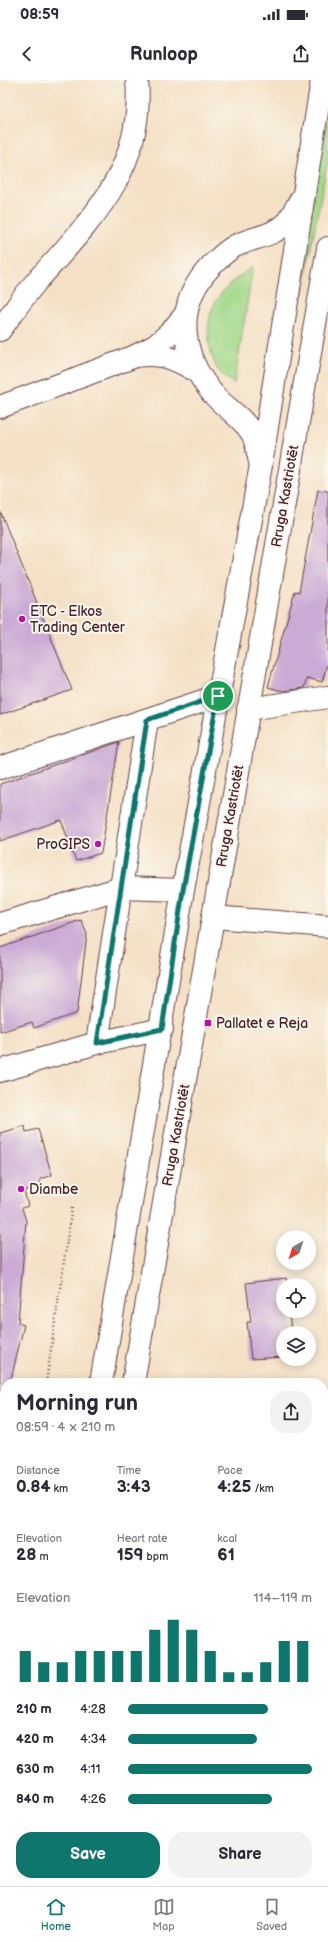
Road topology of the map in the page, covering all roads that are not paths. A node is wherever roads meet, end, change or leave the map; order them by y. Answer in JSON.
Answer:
{"nodes":[{"id":1,"x":137,"y":80,"type":"edge"},
{"id":2,"x":322,"y":80,"type":"edge"},
{"id":3,"x":303,"y":196,"type":"junction"},
{"id":4,"x":328,"y":248,"type":"edge"},
{"id":5,"x":185,"y":315,"type":"junction"},
{"id":6,"x":0,"y":330,"type":"edge"},
{"id":7,"x":133,"y":357,"type":"junction"},
{"id":8,"x":197,"y":372,"type":"junction"},
{"id":9,"x":0,"y":407,"type":"edge"},
{"id":10,"x":261,"y":465,"type":"junction"},
{"id":11,"x":218,"y":696,"type":"junction"},
{"id":12,"x":328,"y":697,"type":"edge"},
{"id":13,"x":248,"y":709,"type":"junction"},
{"id":14,"x":147,"y":720,"type":"junction"},
{"id":15,"x":0,"y":768,"type":"edge"},
{"id":16,"x":121,"y":888,"type":"junction"},
{"id":17,"x":183,"y":890,"type":"junction"},
{"id":18,"x":213,"y":917,"type":"junction"},
{"id":19,"x":0,"y":924,"type":"edge"},
{"id":20,"x":328,"y":926,"type":"edge"},
{"id":21,"x":162,"y":1029,"type":"junction"},
{"id":22,"x":97,"y":1043,"type":"junction"},
{"id":23,"x":0,"y":1071,"type":"edge"},
{"id":24,"x":102,"y":1378,"type":"edge"},
{"id":25,"x":134,"y":1378,"type":"edge"}],
"edges":[{"from":1,"to":6,"type":"main road"},
{"from":2,"to":3,"type":"main road","name":"Rruga Kastriotët"},
{"from":3,"to":5,"type":"main road"},
{"from":3,"to":10,"type":"main road","name":"Rruga Kastriotët"},
{"from":4,"to":13,"type":"main road","name":"Rruga Kastriotët"},
{"from":5,"to":7,"type":"main road"},
{"from":5,"to":8,"type":"main road"},
{"from":7,"to":8,"type":"main road"},
{"from":7,"to":9,"type":"main road"},
{"from":8,"to":10,"type":"main road"},
{"from":10,"to":11,"type":"main road","name":"Rruga Kastriotët"},
{"from":11,"to":14,"type":"main road"},
{"from":11,"to":17,"type":"main road","name":"Rruga Kastriotët"},
{"from":12,"to":13,"type":"main road"},
{"from":13,"to":18,"type":"main road","name":"Rruga Kastriotët"},
{"from":14,"to":15,"type":"main road"},
{"from":14,"to":16,"type":"main road"},
{"from":16,"to":17,"type":"main road"},
{"from":16,"to":19,"type":"main road"},
{"from":16,"to":22,"type":"main road"},
{"from":17,"to":21,"type":"main road","name":"Rruga Kastriotët"},
{"from":18,"to":20,"type":"main road"},
{"from":18,"to":25,"type":"main road","name":"Rruga Kastriotët"},
{"from":21,"to":22,"type":"main road"},
{"from":21,"to":24,"type":"main road","name":"Rruga Kastriotët"},
{"from":22,"to":23,"type":"main road"}]}
